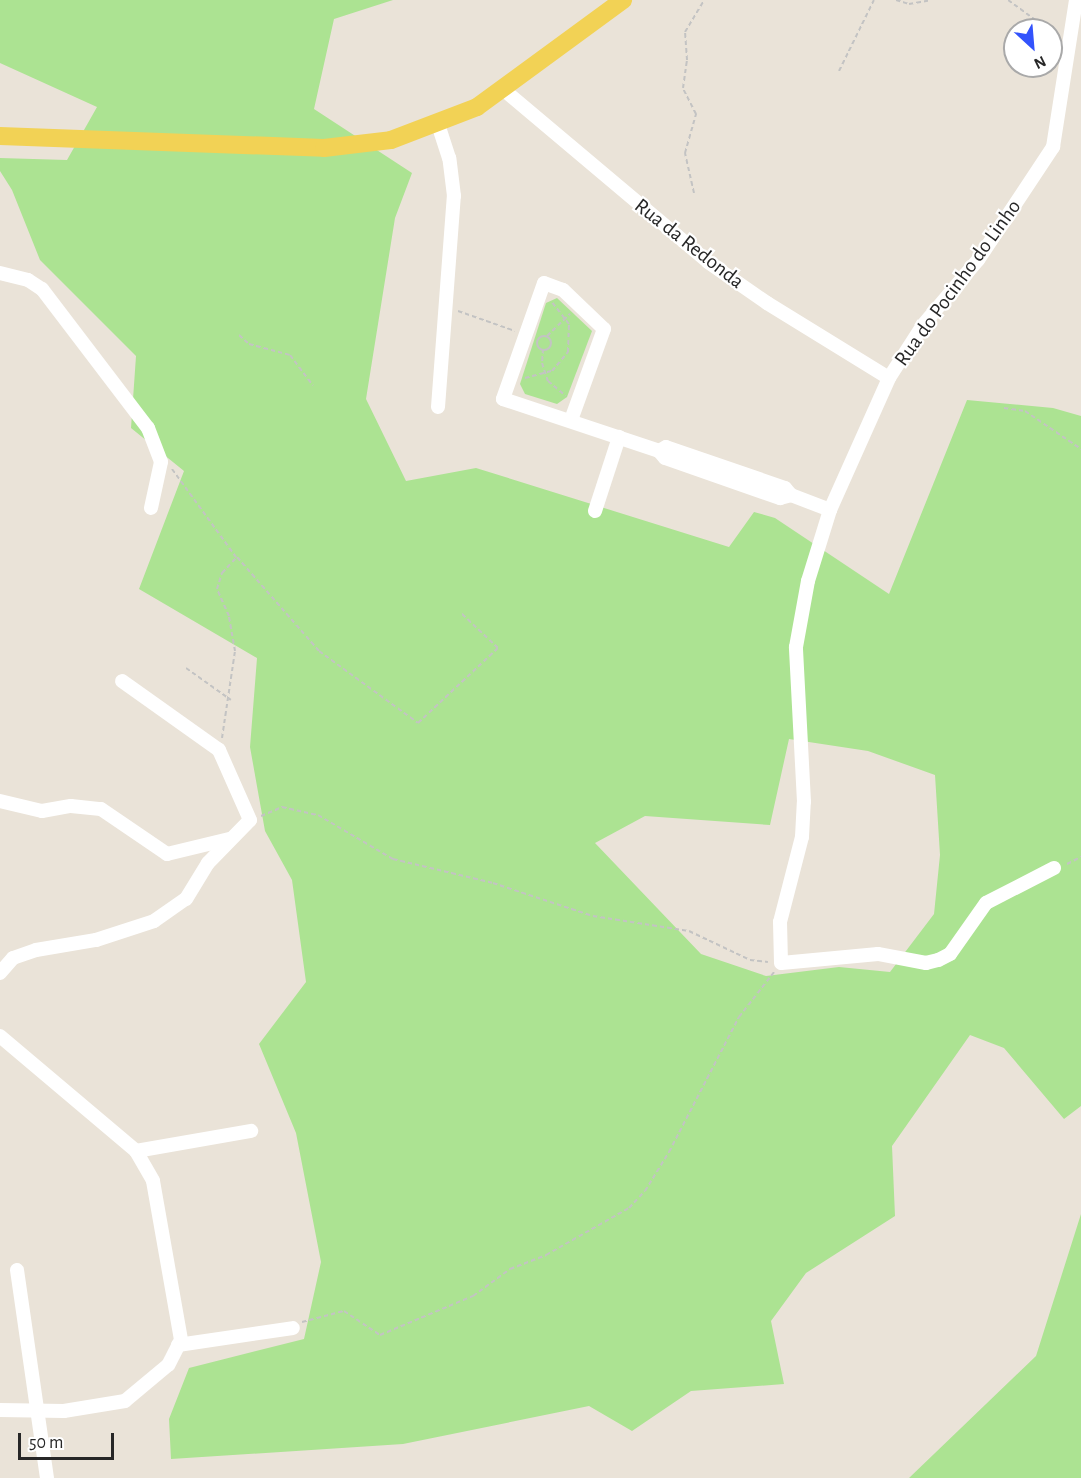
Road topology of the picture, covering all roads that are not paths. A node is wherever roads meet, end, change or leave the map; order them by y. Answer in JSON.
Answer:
{"nodes":[{"id":1,"x":623,"y":0,"type":"edge"},
{"id":2,"x":1076,"y":0,"type":"edge"},
{"id":3,"x":504,"y":90,"type":"junction"},
{"id":4,"x":438,"y":124,"type":"junction"},
{"id":5,"x":0,"y":136,"type":"edge"},
{"id":6,"x":0,"y":273,"type":"edge"},
{"id":7,"x":889,"y":378,"type":"junction"},
{"id":8,"x":438,"y":406,"type":"dead end"},
{"id":9,"x":571,"y":420,"type":"junction"},
{"id":10,"x":620,"y":437,"type":"junction"},
{"id":11,"x":152,"y":508,"type":"dead end"},
{"id":12,"x":830,"y":510,"type":"junction"},
{"id":13,"x":595,"y":511,"type":"dead end"},
{"id":14,"x":122,"y":681,"type":"dead end"},
{"id":15,"x":0,"y":801,"type":"edge"},
{"id":16,"x":229,"y":838,"type":"junction"},
{"id":17,"x":1054,"y":868,"type":"road end"},
{"id":18,"x":0,"y":973,"type":"edge"},
{"id":19,"x":0,"y":1036,"type":"edge"},
{"id":20,"x":251,"y":1131,"type":"dead end"},
{"id":21,"x":136,"y":1151,"type":"junction"},
{"id":22,"x":17,"y":1270,"type":"dead end"},
{"id":23,"x":293,"y":1328,"type":"road end"},
{"id":24,"x":178,"y":1345,"type":"junction"},
{"id":25,"x":0,"y":1410,"type":"edge"},
{"id":26,"x":38,"y":1410,"type":"junction"},
{"id":27,"x":47,"y":1478,"type":"edge"}],
"edges":[{"from":1,"to":3,"type":"main road"},
{"from":2,"to":7,"type":"street","name":"Rua do Pocinho do Linho"},
{"from":3,"to":4,"type":"main road"},
{"from":3,"to":7,"type":"street","name":"Rua da Redonda"},
{"from":4,"to":5,"type":"main road"},
{"from":4,"to":8,"type":"street"},
{"from":6,"to":11,"type":"street"},
{"from":7,"to":12,"type":"street","name":"Rua do Pocinho do Linho"},
{"from":9,"to":9,"type":"street"},
{"from":9,"to":10,"type":"street"},
{"from":10,"to":12,"type":"street"},
{"from":10,"to":13,"type":"street"},
{"from":12,"to":17,"type":"street","name":"Rua do Pocinho do Linho"},
{"from":14,"to":16,"type":"street"},
{"from":15,"to":16,"type":"street"},
{"from":16,"to":18,"type":"street"},
{"from":19,"to":21,"type":"street"},
{"from":20,"to":21,"type":"street"},
{"from":21,"to":24,"type":"street"},
{"from":22,"to":26,"type":"street"},
{"from":23,"to":24,"type":"street"},
{"from":24,"to":26,"type":"street"},
{"from":25,"to":26,"type":"street"},
{"from":26,"to":27,"type":"street"}]}
